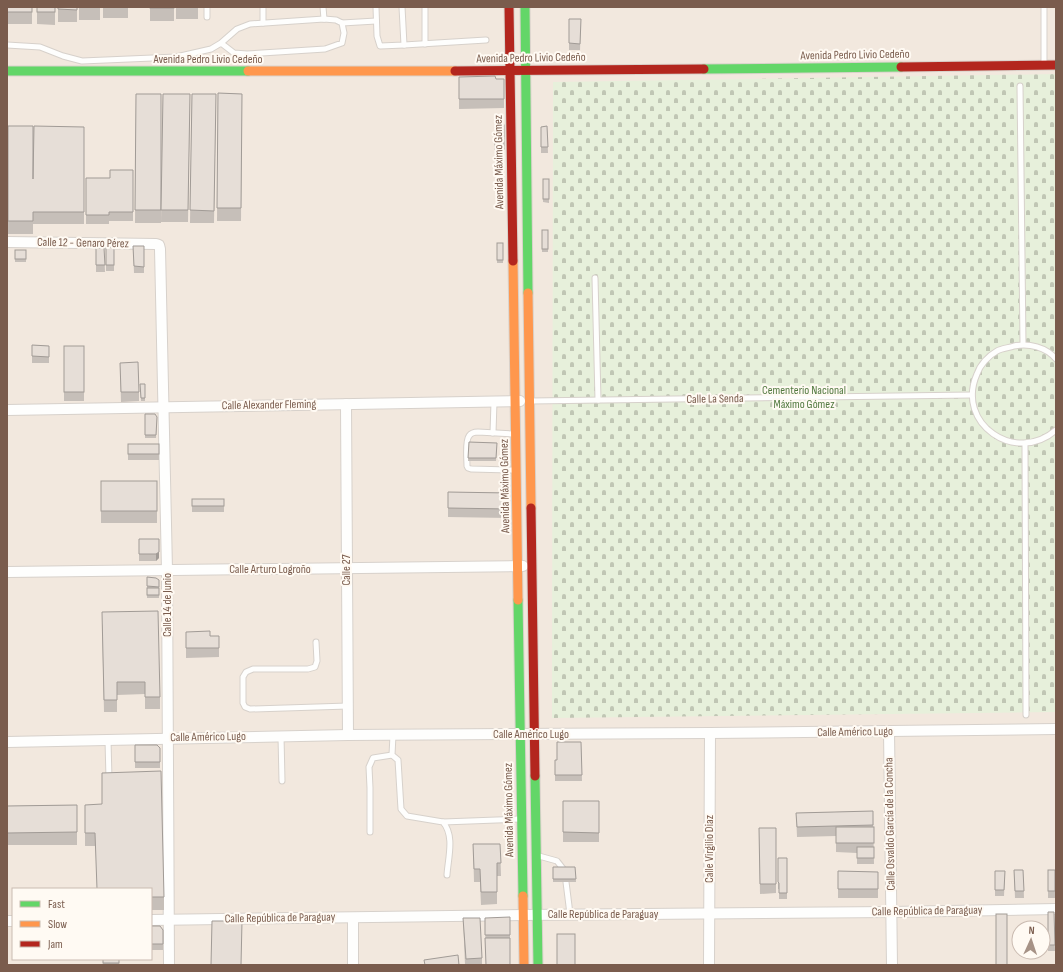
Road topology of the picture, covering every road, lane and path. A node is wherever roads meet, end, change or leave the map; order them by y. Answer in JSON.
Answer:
{"nodes":[{"id":1,"x":207,"y":7,"type":"edge"},
{"id":2,"x":263,"y":7,"type":"edge"},
{"id":3,"x":323,"y":7,"type":"edge"},
{"id":4,"x":376,"y":7,"type":"edge"},
{"id":5,"x":402,"y":7,"type":"edge"},
{"id":6,"x":425,"y":7,"type":"edge"},
{"id":7,"x":509,"y":7,"type":"edge"},
{"id":8,"x":525,"y":7,"type":"edge"},
{"id":9,"x":1044,"y":7,"type":"edge"},
{"id":10,"x":207,"y":17,"type":"dead end"},
{"id":11,"x":324,"y":19,"type":"junction"},
{"id":12,"x":376,"y":21,"type":"junction"},
{"id":13,"x":263,"y":23,"type":"junction"},
{"id":14,"x":342,"y":23,"type":"junction"},
{"id":15,"x":486,"y":40,"type":"dead end"},
{"id":16,"x":221,"y":43,"type":"junction"},
{"id":17,"x":425,"y":44,"type":"junction"},
{"id":18,"x":7,"y":45,"type":"edge"},
{"id":19,"x":404,"y":46,"type":"junction"},
{"id":20,"x":1044,"y":65,"type":"junction"},
{"id":21,"x":1056,"y":65,"type":"edge"},
{"id":22,"x":525,"y":70,"type":"junction"},
{"id":23,"x":7,"y":71,"type":"edge"},
{"id":24,"x":510,"y":71,"type":"junction"},
{"id":25,"x":1020,"y":86,"type":"dead end"},
{"id":26,"x":7,"y":242,"type":"edge"},
{"id":27,"x":159,"y":245,"type":"joint"},
{"id":28,"x":595,"y":278,"type":"dead end"},
{"id":29,"x":1023,"y":344,"type":"junction"},
{"id":30,"x":1056,"y":358,"type":"edge"},
{"id":31,"x":972,"y":395,"type":"junction"},
{"id":32,"x":598,"y":400,"type":"junction"},
{"id":33,"x":516,"y":401,"type":"junction"},
{"id":34,"x":530,"y":401,"type":"junction"},
{"id":35,"x":494,"y":402,"type":"junction"},
{"id":36,"x":346,"y":404,"type":"junction"},
{"id":37,"x":163,"y":407,"type":"junction"},
{"id":38,"x":7,"y":410,"type":"edge"},
{"id":39,"x":1056,"y":430,"type":"edge"},
{"id":40,"x":493,"y":432,"type":"junction"},
{"id":41,"x":516,"y":434,"type":"junction"},
{"id":42,"x":1025,"y":444,"type":"junction"},
{"id":43,"x":517,"y":470,"type":"junction"},
{"id":44,"x":518,"y":566,"type":"junction"},
{"id":45,"x":533,"y":566,"type":"junction"},
{"id":46,"x":346,"y":568,"type":"junction"},
{"id":47,"x":167,"y":570,"type":"junction"},
{"id":48,"x":7,"y":572,"type":"edge"},
{"id":49,"x":316,"y":642,"type":"dead end"},
{"id":50,"x":348,"y":706,"type":"junction"},
{"id":51,"x":1026,"y":715,"type":"dead end"},
{"id":52,"x":1056,"y":729,"type":"edge"},
{"id":53,"x":889,"y":731,"type":"junction"},
{"id":54,"x":520,"y":734,"type":"junction"},
{"id":55,"x":534,"y":734,"type":"junction"},
{"id":56,"x":710,"y":734,"type":"junction"},
{"id":57,"x":348,"y":735,"type":"junction"},
{"id":58,"x":393,"y":735,"type":"junction"},
{"id":59,"x":281,"y":736,"type":"junction"},
{"id":60,"x":167,"y":738,"type":"junction"},
{"id":61,"x":108,"y":740,"type":"junction"},
{"id":62,"x":7,"y":742,"type":"edge"},
{"id":63,"x":392,"y":755,"type":"junction"},
{"id":64,"x":282,"y":781,"type":"dead end"},
{"id":65,"x":109,"y":782,"type":"edge"},
{"id":66,"x":521,"y":819,"type":"junction"},
{"id":67,"x":443,"y":822,"type":"junction"},
{"id":68,"x":370,"y":832,"type":"dead end"},
{"id":69,"x":536,"y":856,"type":"junction"},
{"id":70,"x":564,"y":870,"type":"edge"},
{"id":71,"x":447,"y":875,"type":"dead end"},
{"id":72,"x":566,"y":882,"type":"edge"},
{"id":73,"x":1056,"y":908,"type":"edge"},
{"id":74,"x":891,"y":912,"type":"junction"},
{"id":75,"x":708,"y":913,"type":"junction"},
{"id":76,"x":522,"y":914,"type":"junction"},
{"id":77,"x":537,"y":914,"type":"junction"},
{"id":78,"x":570,"y":914,"type":"junction"},
{"id":79,"x":353,"y":918,"type":"junction"},
{"id":80,"x":152,"y":920,"type":"edge"},
{"id":81,"x":168,"y":920,"type":"junction"},
{"id":82,"x":169,"y":965,"type":"edge"},
{"id":83,"x":353,"y":965,"type":"edge"},
{"id":84,"x":524,"y":965,"type":"edge"},
{"id":85,"x":538,"y":965,"type":"edge"},
{"id":86,"x":709,"y":965,"type":"edge"},
{"id":87,"x":892,"y":965,"type":"edge"}],
"edges":[{"from":1,"to":10,"type":"lane"},
{"from":2,"to":13,"type":"lane"},
{"from":3,"to":11,"type":"lane"},
{"from":4,"to":12,"type":"lane"},
{"from":5,"to":19,"type":"lane"},
{"from":6,"to":17,"type":"lane"},
{"from":7,"to":24,"type":"main road","name":"Avenida Máximo Gómez"},
{"from":8,"to":22,"type":"main road"},
{"from":9,"to":20,"type":"lane"},
{"from":11,"to":13,"type":"lane"},
{"from":11,"to":14,"type":"lane"},
{"from":12,"to":14,"type":"lane"},
{"from":12,"to":19,"type":"lane"},
{"from":13,"to":16,"type":"lane"},
{"from":14,"to":16,"type":"lane"},
{"from":15,"to":17,"type":"lane"},
{"from":16,"to":18,"type":"lane"},
{"from":17,"to":19,"type":"lane"},
{"from":20,"to":21,"type":"main road","name":"Avenida Pedro Livio Cedeño"},
{"from":20,"to":22,"type":"main road","name":"Avenida Pedro Livio Cedeño"},
{"from":22,"to":24,"type":"main road","name":"Avenida Pedro Livio Cedeño"},
{"from":22,"to":34,"type":"main road"},
{"from":23,"to":24,"type":"main road","name":"Avenida Pedro Livio Cedeño"},
{"from":24,"to":33,"type":"main road","name":"Avenida Máximo Gómez"},
{"from":25,"to":29,"type":"lane"},
{"from":26,"to":27,"type":"street","name":"Calle 12 - Genaro Pérez"},
{"from":27,"to":37,"type":"street","name":"Calle 14 de Junio"},
{"from":28,"to":32,"type":"lane"},
{"from":29,"to":30,"type":"lane"},
{"from":29,"to":31,"type":"lane"},
{"from":31,"to":32,"type":"lane","name":"Calle La Senda"},
{"from":31,"to":42,"type":"lane"},
{"from":32,"to":34,"type":"lane","name":"Calle La Senda"},
{"from":33,"to":34,"type":"street","name":"Calle Alexander Fleming"},
{"from":33,"to":35,"type":"street","name":"Calle Alexander Fleming"},
{"from":33,"to":41,"type":"main road","name":"Avenida Máximo Gómez"},
{"from":34,"to":45,"type":"main road"},
{"from":35,"to":36,"type":"street","name":"Calle Alexander Fleming"},
{"from":35,"to":40,"type":"lane"},
{"from":36,"to":37,"type":"street","name":"Calle Alexander Fleming"},
{"from":36,"to":46,"type":"street","name":"Calle 27"},
{"from":37,"to":38,"type":"street","name":"Calle Alexander Fleming"},
{"from":37,"to":47,"type":"street","name":"Calle 14 de Junio"},
{"from":39,"to":42,"type":"lane"},
{"from":40,"to":41,"type":"lane"},
{"from":40,"to":43,"type":"lane"},
{"from":41,"to":43,"type":"main road","name":"Avenida Máximo Gómez"},
{"from":42,"to":51,"type":"lane"},
{"from":43,"to":44,"type":"main road","name":"Avenida Máximo Gómez"},
{"from":44,"to":45,"type":"street","name":"Calle Arturo Logroño"},
{"from":44,"to":46,"type":"street","name":"Calle Arturo Logroño"},
{"from":44,"to":54,"type":"main road","name":"Avenida Máximo Gómez"},
{"from":45,"to":55,"type":"main road"},
{"from":46,"to":47,"type":"street","name":"Calle Arturo Logroño"},
{"from":46,"to":50,"type":"street","name":"Calle 27"},
{"from":47,"to":48,"type":"street","name":"Calle Arturo Logroño"},
{"from":47,"to":60,"type":"street","name":"Calle 14 de Junio"},
{"from":49,"to":50,"type":"lane"},
{"from":50,"to":57,"type":"street","name":"Calle 27"},
{"from":52,"to":53,"type":"street","name":"Calle Américo Lugo"},
{"from":53,"to":56,"type":"street","name":"Calle Américo Lugo"},
{"from":53,"to":74,"type":"street","name":"Calle Osvaldo García de la Concha"},
{"from":54,"to":55,"type":"street","name":"Calle Américo Lugo"},
{"from":54,"to":58,"type":"street","name":"Calle Américo Lugo"},
{"from":54,"to":66,"type":"main road","name":"Avenida Máximo Gómez"},
{"from":55,"to":56,"type":"street","name":"Calle Américo Lugo"},
{"from":55,"to":69,"type":"main road"},
{"from":56,"to":75,"type":"street","name":"Calle Virgilio Diaz"},
{"from":57,"to":58,"type":"street","name":"Calle Américo Lugo"},
{"from":57,"to":59,"type":"street","name":"Calle Américo Lugo"},
{"from":58,"to":63,"type":"lane"},
{"from":59,"to":60,"type":"street","name":"Calle Américo Lugo"},
{"from":59,"to":64,"type":"lane"},
{"from":60,"to":61,"type":"street","name":"Calle Américo Lugo"},
{"from":60,"to":81,"type":"street","name":"Calle 14 de Junio"},
{"from":61,"to":62,"type":"street","name":"Calle Américo Lugo"},
{"from":61,"to":65,"type":"lane"},
{"from":63,"to":67,"type":"lane"},
{"from":63,"to":68,"type":"lane"},
{"from":66,"to":67,"type":"lane"},
{"from":66,"to":76,"type":"main road","name":"Avenida Máximo Gómez"},
{"from":67,"to":71,"type":"lane"},
{"from":69,"to":70,"type":"lane"},
{"from":69,"to":77,"type":"main road"},
{"from":72,"to":78,"type":"lane"},
{"from":73,"to":74,"type":"street","name":"Calle República de Paraguay"},
{"from":74,"to":75,"type":"street","name":"Calle República de Paraguay"},
{"from":74,"to":87,"type":"street","name":"Calle Osvaldo García de la Concha"},
{"from":75,"to":78,"type":"street","name":"Calle República de Paraguay"},
{"from":75,"to":86,"type":"street","name":"Calle Virgilio Diaz"},
{"from":76,"to":77,"type":"street","name":"Calle República de Paraguay"},
{"from":76,"to":79,"type":"street","name":"Calle República de Paraguay"},
{"from":76,"to":84,"type":"main road","name":"Avenida Máximo Gómez"},
{"from":77,"to":78,"type":"street","name":"Calle República de Paraguay"},
{"from":77,"to":85,"type":"main road"},
{"from":79,"to":81,"type":"street","name":"Calle República de Paraguay"},
{"from":79,"to":83,"type":"street"},
{"from":80,"to":81,"type":"street","name":"Calle República de Paraguay"},
{"from":81,"to":82,"type":"street","name":"Calle 14 de Junio"}]}
